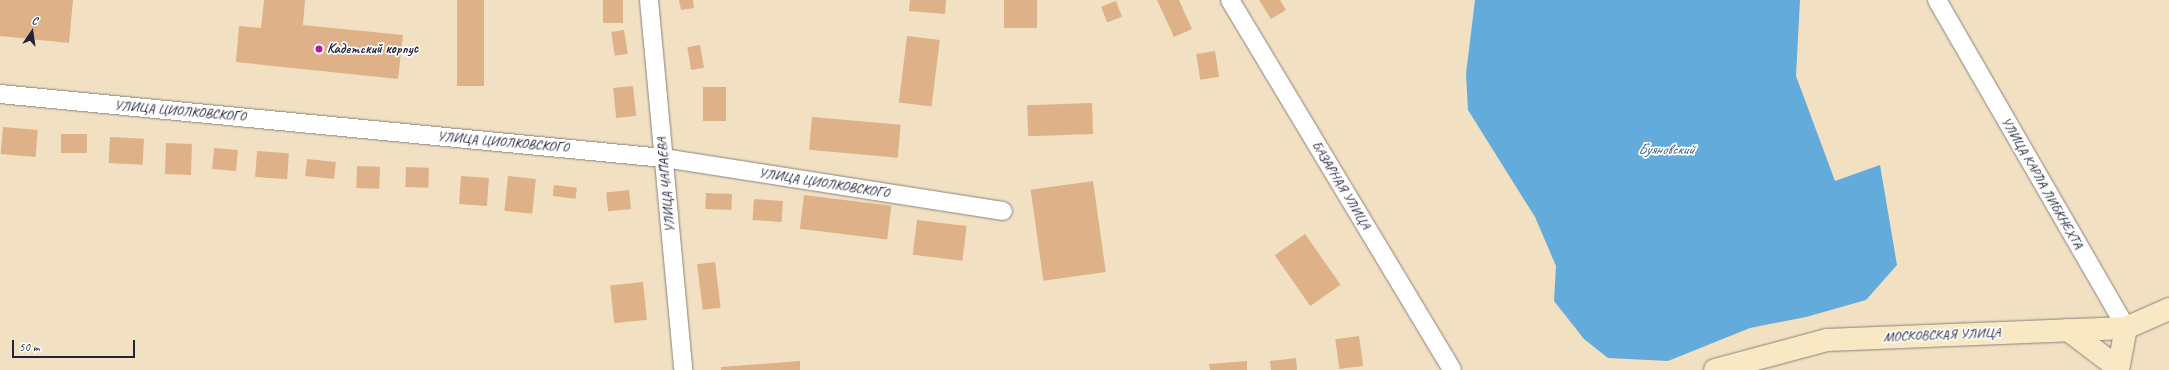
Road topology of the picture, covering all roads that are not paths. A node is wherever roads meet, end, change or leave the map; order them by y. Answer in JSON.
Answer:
{"nodes":[{"id":1,"x":649,"y":0,"type":"edge"},
{"id":2,"x":1230,"y":0,"type":"edge"},
{"id":3,"x":1936,"y":0,"type":"edge"},
{"id":4,"x":0,"y":94,"type":"edge"},
{"id":5,"x":664,"y":158,"type":"junction"},
{"id":6,"x":1003,"y":211,"type":"dead end"},
{"id":7,"x":2169,"y":309,"type":"edge"},
{"id":8,"x":2126,"y":328,"type":"junction"},
{"id":9,"x":2068,"y":330,"type":"junction"},
{"id":10,"x":2117,"y":369,"type":"edge"},
{"id":11,"x":683,"y":370,"type":"edge"},
{"id":12,"x":1452,"y":370,"type":"edge"},
{"id":13,"x":1715,"y":370,"type":"edge"}],
"edges":[{"from":1,"to":5,"type":"street","name":"УЛИЦА ЧАПАЕВА"},
{"from":2,"to":12,"type":"street","name":"БАЗАРНАЯ УЛИЦА"},
{"from":3,"to":8,"type":"street","name":"УЛИЦА КАРЛА ЛИБКНЕХТА"},
{"from":4,"to":5,"type":"street","name":"УЛИЦА ЦИОЛКОВСКОГО"},
{"from":5,"to":6,"type":"street","name":"УЛИЦА ЦИОЛКОВСКОГО"},
{"from":5,"to":11,"type":"street","name":"УЛИЦА ЧАПАЕВА"},
{"from":7,"to":8,"type":"street","name":"МОСКОВСКАЯ УЛИЦА"},
{"from":8,"to":9,"type":"street","name":"МОСКОВСКАЯ УЛИЦА"},
{"from":8,"to":10,"type":"street"},
{"from":9,"to":10,"type":"street"},
{"from":9,"to":13,"type":"street","name":"МОСКОВСКАЯ УЛИЦА"}]}
